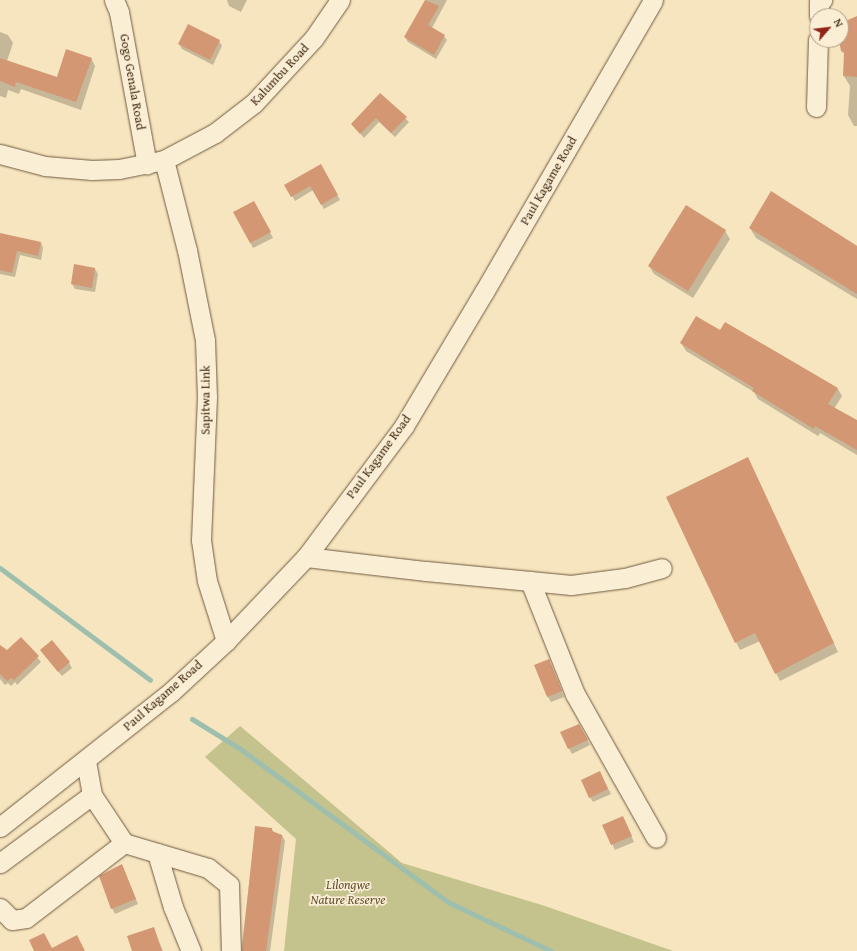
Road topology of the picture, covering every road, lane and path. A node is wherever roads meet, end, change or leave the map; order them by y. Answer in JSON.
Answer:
{"nodes":[{"id":1,"x":114,"y":0,"type":"edge"},
{"id":2,"x":340,"y":0,"type":"edge"},
{"id":3,"x":653,"y":0,"type":"edge"},
{"id":4,"x":818,"y":48,"type":"edge"},
{"id":5,"x":816,"y":106,"type":"dead end"},
{"id":6,"x":0,"y":154,"type":"edge"},
{"id":7,"x":155,"y":162,"type":"junction"},
{"id":8,"x":306,"y":557,"type":"junction"},
{"id":9,"x":662,"y":568,"type":"dead end"},
{"id":10,"x":530,"y":581,"type":"junction"},
{"id":11,"x":226,"y":641,"type":"junction"},
{"id":12,"x":86,"y":761,"type":"junction"},
{"id":13,"x":92,"y":795,"type":"junction"},
{"id":14,"x":0,"y":827,"type":"edge"},
{"id":15,"x":656,"y":838,"type":"dead end"},
{"id":16,"x":124,"y":843,"type":"junction"},
{"id":17,"x":157,"y":853,"type":"junction"},
{"id":18,"x":0,"y":863,"type":"edge"},
{"id":19,"x":0,"y":908,"type":"edge"},
{"id":20,"x":191,"y":951,"type":"edge"},
{"id":21,"x":231,"y":951,"type":"edge"}],
"edges":[{"from":1,"to":7,"type":"street","name":"Gogo Genala Road"},
{"from":2,"to":7,"type":"street","name":"Kalumbu Road"},
{"from":3,"to":8,"type":"street","name":"Paul Kagame Road"},
{"from":4,"to":5,"type":"street"},
{"from":6,"to":7,"type":"street","name":"Kalumbu Road"},
{"from":7,"to":11,"type":"street","name":"Sapitwa Link"},
{"from":8,"to":10,"type":"street"},
{"from":8,"to":11,"type":"street","name":"Paul Kagame Road"},
{"from":9,"to":10,"type":"street"},
{"from":10,"to":15,"type":"street"},
{"from":11,"to":12,"type":"street","name":"Paul Kagame Road"},
{"from":12,"to":13,"type":"street"},
{"from":12,"to":14,"type":"street","name":"Paul Kagame Road"},
{"from":13,"to":16,"type":"street"},
{"from":13,"to":18,"type":"street"},
{"from":16,"to":17,"type":"street"},
{"from":16,"to":19,"type":"street"},
{"from":17,"to":20,"type":"street"},
{"from":17,"to":21,"type":"street"}]}
